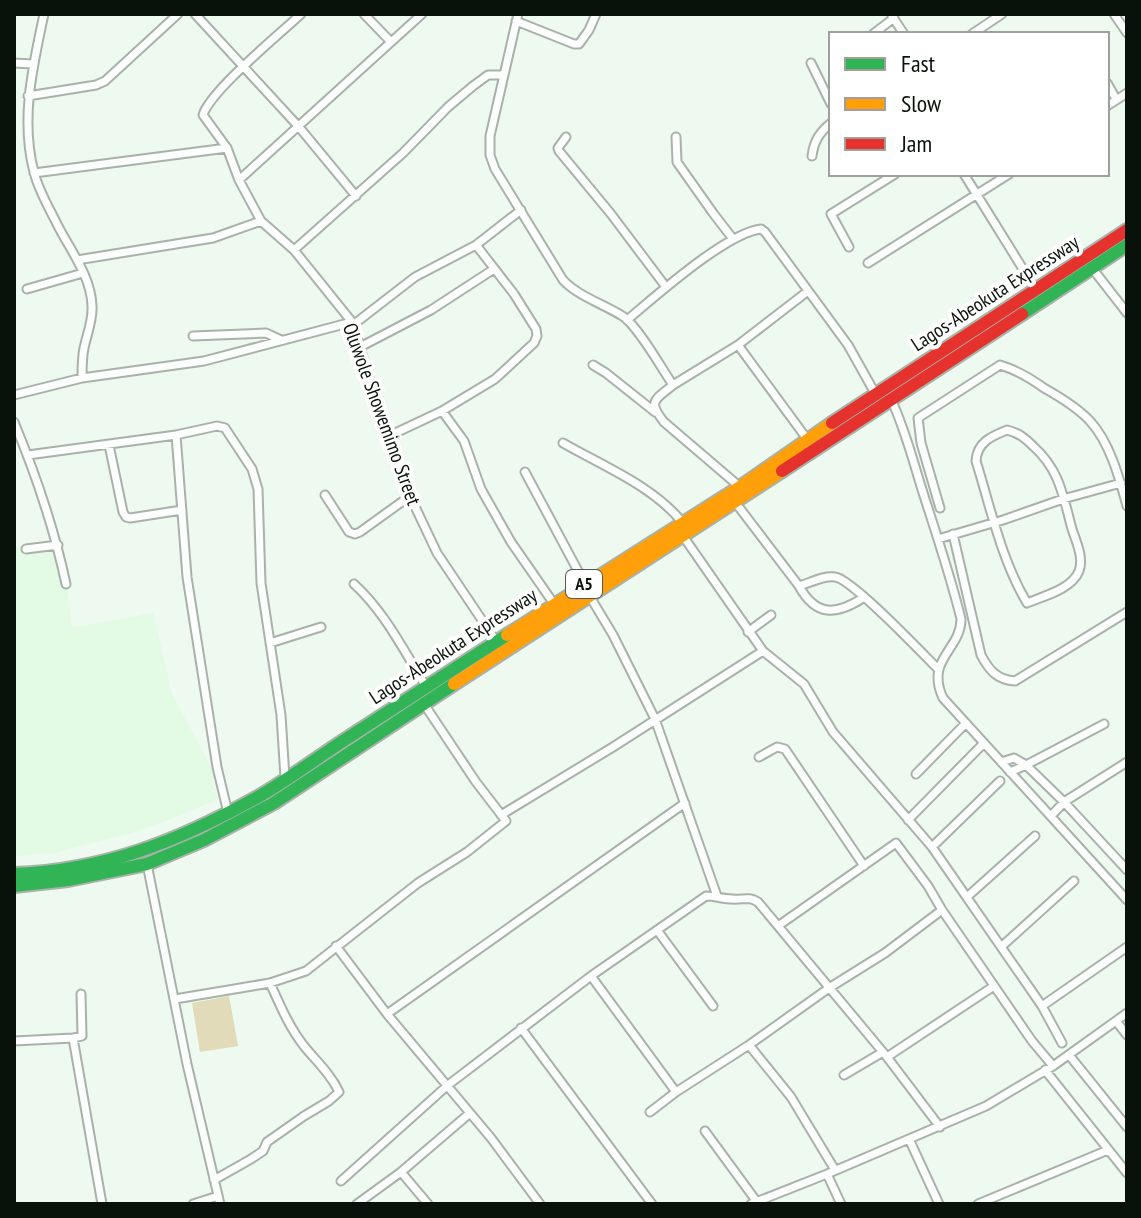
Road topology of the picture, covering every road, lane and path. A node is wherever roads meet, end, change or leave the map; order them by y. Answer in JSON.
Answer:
{"nodes":[{"id":1,"x":44,"y":14,"type":"edge"},
{"id":2,"x":178,"y":14,"type":"edge"},
{"id":3,"x":195,"y":14,"type":"edge"},
{"id":4,"x":301,"y":14,"type":"edge"},
{"id":5,"x":364,"y":14,"type":"edge"},
{"id":6,"x":422,"y":14,"type":"edge"},
{"id":7,"x":596,"y":14,"type":"edge"},
{"id":8,"x":1002,"y":14,"type":"edge"},
{"id":9,"x":892,"y":16,"type":"edge"},
{"id":10,"x":517,"y":17,"type":"edge"},
{"id":11,"x":1120,"y":17,"type":"edge"},
{"id":12,"x":875,"y":32,"type":"edge"},
{"id":13,"x":975,"y":32,"type":"edge"},
{"id":14,"x":1127,"y":33,"type":"edge"},
{"id":15,"x":391,"y":42,"type":"junction"},
{"id":16,"x":14,"y":63,"type":"edge"},
{"id":17,"x":811,"y":63,"type":"dead end"},
{"id":18,"x":33,"y":64,"type":"junction"},
{"id":19,"x":244,"y":67,"type":"junction"},
{"id":20,"x":503,"y":75,"type":"junction"},
{"id":21,"x":1109,"y":87,"type":"edge"},
{"id":22,"x":1127,"y":93,"type":"edge"},
{"id":23,"x":28,"y":96,"type":"junction"},
{"id":24,"x":1116,"y":99,"type":"junction"},
{"id":25,"x":829,"y":100,"type":"edge"},
{"id":26,"x":1109,"y":104,"type":"edge"},
{"id":27,"x":829,"y":125,"type":"edge"},
{"id":28,"x":299,"y":127,"type":"junction"},
{"id":29,"x":566,"y":137,"type":"dead end"},
{"id":30,"x":676,"y":137,"type":"dead end"},
{"id":31,"x":227,"y":148,"type":"junction"},
{"id":32,"x":812,"y":156,"type":"dead end"},
{"id":33,"x":34,"y":173,"type":"junction"},
{"id":34,"x":892,"y":176,"type":"edge"},
{"id":35,"x":965,"y":176,"type":"edge"},
{"id":36,"x":1006,"y":176,"type":"edge"},
{"id":37,"x":239,"y":180,"type":"junction"},
{"id":38,"x":977,"y":195,"type":"junction"},
{"id":39,"x":356,"y":196,"type":"junction"},
{"id":40,"x":521,"y":210,"type":"junction"},
{"id":41,"x":261,"y":221,"type":"junction"},
{"id":42,"x":1127,"y":230,"type":"edge"},
{"id":43,"x":733,"y":239,"type":"junction"},
{"id":44,"x":476,"y":245,"type":"junction"},
{"id":45,"x":1127,"y":245,"type":"edge"},
{"id":46,"x":849,"y":247,"type":"dead end"},
{"id":47,"x":294,"y":250,"type":"junction"},
{"id":48,"x":77,"y":260,"type":"junction"},
{"id":49,"x":868,"y":263,"type":"dead end"},
{"id":50,"x":1092,"y":268,"type":"junction"},
{"id":51,"x":494,"y":269,"type":"junction"},
{"id":52,"x":83,"y":273,"type":"junction"},
{"id":53,"x":666,"y":287,"type":"junction"},
{"id":54,"x":27,"y":289,"type":"dead end"},
{"id":55,"x":1036,"y":290,"type":"junction"},
{"id":56,"x":808,"y":291,"type":"junction"},
{"id":57,"x":1127,"y":313,"type":"edge"},
{"id":58,"x":627,"y":320,"type":"junction"},
{"id":59,"x":352,"y":323,"type":"junction"},
{"id":60,"x":193,"y":336,"type":"dead end"},
{"id":61,"x":281,"y":340,"type":"junction"},
{"id":62,"x":738,"y":345,"type":"junction"},
{"id":63,"x":360,"y":347,"type":"junction"},
{"id":64,"x":593,"y":365,"type":"dead end"},
{"id":65,"x":82,"y":378,"type":"junction"},
{"id":66,"x":673,"y":385,"type":"junction"},
{"id":67,"x":14,"y":395,"type":"edge"},
{"id":68,"x":876,"y":395,"type":"junction"},
{"id":69,"x":891,"y":399,"type":"junction"},
{"id":70,"x":442,"y":411,"type":"junction"},
{"id":71,"x":655,"y":412,"type":"junction"},
{"id":72,"x":14,"y":422,"type":"edge"},
{"id":73,"x":176,"y":435,"type":"junction"},
{"id":74,"x":389,"y":436,"type":"junction"},
{"id":75,"x":807,"y":439,"type":"junction"},
{"id":76,"x":563,"y":443,"type":"dead end"},
{"id":77,"x":109,"y":445,"type":"junction"},
{"id":78,"x":28,"y":455,"type":"junction"},
{"id":79,"x":525,"y":472,"type":"dead end"},
{"id":80,"x":1121,"y":483,"type":"junction"},
{"id":81,"x":740,"y":487,"type":"junction"},
{"id":82,"x":325,"y":495,"type":"dead end"},
{"id":83,"x":410,"y":496,"type":"junction"},
{"id":84,"x":1063,"y":499,"type":"junction"},
{"id":85,"x":735,"y":502,"type":"junction"},
{"id":86,"x":1127,"y":506,"type":"edge"},
{"id":87,"x":940,"y":508,"type":"dead end"},
{"id":88,"x":182,"y":510,"type":"junction"},
{"id":89,"x":682,"y":522,"type":"junction"},
{"id":90,"x":993,"y":522,"type":"junction"},
{"id":91,"x":953,"y":534,"type":"junction"},
{"id":92,"x":683,"y":536,"type":"junction"},
{"id":93,"x":938,"y":539,"type":"junction"},
{"id":94,"x":58,"y":545,"type":"junction"},
{"id":95,"x":26,"y":549,"type":"dead end"},
{"id":96,"x":66,"y":584,"type":"dead end"},
{"id":97,"x":354,"y":584,"type":"dead end"},
{"id":98,"x":799,"y":586,"type":"junction"},
{"id":99,"x":587,"y":589,"type":"junction"},
{"id":100,"x":863,"y":598,"type":"junction"},
{"id":101,"x":554,"y":604,"type":"junction"},
{"id":102,"x":1127,"y":612,"type":"edge"},
{"id":103,"x":771,"y":615,"type":"dead end"},
{"id":104,"x":321,"y":627,"type":"dead end"},
{"id":105,"x":748,"y":632,"type":"junction"},
{"id":106,"x":496,"y":641,"type":"junction"},
{"id":107,"x":270,"y":643,"type":"junction"},
{"id":108,"x":763,"y":651,"type":"junction"},
{"id":109,"x":938,"y":669,"type":"junction"},
{"id":110,"x":427,"y":688,"type":"junction"},
{"id":111,"x":424,"y":704,"type":"junction"},
{"id":112,"x":655,"y":719,"type":"junction"},
{"id":113,"x":966,"y":723,"type":"junction"},
{"id":114,"x":1104,"y":724,"type":"dead end"},
{"id":115,"x":984,"y":743,"type":"junction"},
{"id":116,"x":759,"y":757,"type":"dead end"},
{"id":117,"x":1001,"y":762,"type":"junction"},
{"id":118,"x":1127,"y":762,"type":"edge"},
{"id":119,"x":1026,"y":765,"type":"junction"},
{"id":120,"x":1010,"y":772,"type":"junction"},
{"id":121,"x":916,"y":774,"type":"dead end"},
{"id":122,"x":285,"y":780,"type":"junction"},
{"id":123,"x":1000,"y":781,"type":"dead end"},
{"id":124,"x":1064,"y":802,"type":"junction"},
{"id":125,"x":685,"y":803,"type":"junction"},
{"id":126,"x":228,"y":813,"type":"junction"},
{"id":127,"x":501,"y":815,"type":"junction"},
{"id":128,"x":1051,"y":816,"type":"junction"},
{"id":129,"x":908,"y":820,"type":"junction"},
{"id":130,"x":1035,"y":836,"type":"dead end"},
{"id":131,"x":932,"y":847,"type":"junction"},
{"id":132,"x":147,"y":864,"type":"junction"},
{"id":133,"x":864,"y":866,"type":"junction"},
{"id":134,"x":1127,"y":870,"type":"edge"},
{"id":135,"x":14,"y":874,"type":"edge"},
{"id":136,"x":1074,"y":881,"type":"dead end"},
{"id":137,"x":14,"y":886,"type":"edge"},
{"id":138,"x":717,"y":896,"type":"junction"},
{"id":139,"x":967,"y":897,"type":"junction"},
{"id":140,"x":1127,"y":900,"type":"edge"},
{"id":141,"x":942,"y":910,"type":"junction"},
{"id":142,"x":778,"y":926,"type":"junction"},
{"id":143,"x":657,"y":930,"type":"junction"},
{"id":144,"x":336,"y":946,"type":"junction"},
{"id":145,"x":1001,"y":947,"type":"junction"},
{"id":146,"x":1127,"y":947,"type":"edge"},
{"id":147,"x":591,"y":976,"type":"junction"},
{"id":148,"x":270,"y":983,"type":"junction"},
{"id":149,"x":994,"y":986,"type":"junction"},
{"id":150,"x":829,"y":988,"type":"junction"},
{"id":151,"x":81,"y":994,"type":"dead end"},
{"id":152,"x":175,"y":999,"type":"junction"},
{"id":153,"x":713,"y":1006,"type":"dead end"},
{"id":154,"x":1042,"y":1006,"type":"junction"},
{"id":155,"x":1127,"y":1013,"type":"edge"},
{"id":156,"x":387,"y":1014,"type":"junction"},
{"id":157,"x":1116,"y":1021,"type":"junction"},
{"id":158,"x":521,"y":1028,"type":"junction"},
{"id":159,"x":1127,"y":1035,"type":"edge"},
{"id":160,"x":73,"y":1038,"type":"junction"},
{"id":161,"x":14,"y":1041,"type":"edge"},
{"id":162,"x":1062,"y":1043,"type":"dead end"},
{"id":163,"x":749,"y":1045,"type":"junction"},
{"id":164,"x":885,"y":1055,"type":"junction"},
{"id":165,"x":1069,"y":1055,"type":"junction"},
{"id":166,"x":1049,"y":1068,"type":"junction"},
{"id":167,"x":844,"y":1075,"type":"dead end"},
{"id":168,"x":448,"y":1085,"type":"junction"},
{"id":169,"x":676,"y":1092,"type":"junction"},
{"id":170,"x":650,"y":1112,"type":"dead end"},
{"id":171,"x":470,"y":1113,"type":"junction"},
{"id":172,"x":940,"y":1127,"type":"junction"},
{"id":173,"x":1127,"y":1127,"type":"edge"},
{"id":174,"x":705,"y":1131,"type":"dead end"},
{"id":175,"x":909,"y":1139,"type":"junction"},
{"id":176,"x":1108,"y":1150,"type":"junction"},
{"id":177,"x":401,"y":1172,"type":"junction"},
{"id":178,"x":831,"y":1172,"type":"junction"},
{"id":179,"x":1127,"y":1173,"type":"edge"},
{"id":180,"x":214,"y":1180,"type":"junction"},
{"id":181,"x":341,"y":1181,"type":"dead end"},
{"id":182,"x":219,"y":1200,"type":"edge"},
{"id":183,"x":754,"y":1203,"type":"edge"},
{"id":184,"x":102,"y":1204,"type":"edge"},
{"id":185,"x":193,"y":1204,"type":"edge"},
{"id":186,"x":357,"y":1204,"type":"edge"},
{"id":187,"x":428,"y":1204,"type":"edge"},
{"id":188,"x":540,"y":1204,"type":"edge"},
{"id":189,"x":652,"y":1204,"type":"edge"},
{"id":190,"x":841,"y":1204,"type":"edge"},
{"id":191,"x":939,"y":1204,"type":"edge"},
{"id":192,"x":978,"y":1204,"type":"edge"}],
"edges":[{"from":1,"to":18,"type":"street"},
{"from":2,"to":23,"type":"street"},
{"from":3,"to":19,"type":"street"},
{"from":4,"to":19,"type":"street","name":"Oluwole Showemimo Street"},
{"from":5,"to":15,"type":"street"},
{"from":6,"to":15,"type":"street"},
{"from":7,"to":10,"type":"street"},
{"from":8,"to":13,"type":"street"},
{"from":9,"to":12,"type":"street"},
{"from":10,"to":20,"type":"street"},
{"from":11,"to":14,"type":"street"},
{"from":15,"to":28,"type":"street"},
{"from":16,"to":18,"type":"street"},
{"from":17,"to":25,"type":"street"},
{"from":18,"to":23,"type":"street"},
{"from":19,"to":28,"type":"street"},
{"from":19,"to":31,"type":"street","name":"Oluwole Showemimo Street"},
{"from":20,"to":39,"type":"street"},
{"from":20,"to":40,"type":"street"},
{"from":21,"to":24,"type":"street"},
{"from":22,"to":24,"type":"street"},
{"from":23,"to":33,"type":"street"},
{"from":24,"to":26,"type":"street"},
{"from":27,"to":32,"type":"street"},
{"from":28,"to":37,"type":"street"},
{"from":28,"to":39,"type":"street"},
{"from":29,"to":53,"type":"street"},
{"from":30,"to":43,"type":"street"},
{"from":31,"to":33,"type":"street"},
{"from":31,"to":37,"type":"street","name":"Oluwole Showemimo Street"},
{"from":33,"to":48,"type":"street"},
{"from":34,"to":46,"type":"street"},
{"from":35,"to":38,"type":"street"},
{"from":36,"to":38,"type":"street"},
{"from":37,"to":41,"type":"street","name":"Oluwole Showemimo Street"},
{"from":38,"to":49,"type":"street"},
{"from":38,"to":55,"type":"street"},
{"from":39,"to":47,"type":"street"},
{"from":40,"to":44,"type":"street"},
{"from":40,"to":58,"type":"street"},
{"from":41,"to":47,"type":"street","name":"Oluwole Showemimo Street"},
{"from":41,"to":48,"type":"street"},
{"from":42,"to":55,"type":"highway","name":"Lagos-Abeokuta Expressway","number":"A5"},
{"from":43,"to":53,"type":"street"},
{"from":43,"to":56,"type":"street"},
{"from":44,"to":51,"type":"street"},
{"from":44,"to":59,"type":"street"},
{"from":45,"to":50,"type":"highway","name":"Lagos-Abeokuta Expressway","number":"A5"},
{"from":47,"to":59,"type":"street","name":"Oluwole Showemimo Street"},
{"from":48,"to":52,"type":"street"},
{"from":50,"to":57,"type":"street"},
{"from":50,"to":69,"type":"highway","name":"Lagos-Abeokuta Expressway","number":"A5"},
{"from":51,"to":63,"type":"street"},
{"from":51,"to":70,"type":"street"},
{"from":52,"to":54,"type":"street"},
{"from":52,"to":65,"type":"street"},
{"from":53,"to":58,"type":"street"},
{"from":55,"to":68,"type":"highway","name":"Lagos-Abeokuta Expressway","number":"A5"},
{"from":56,"to":62,"type":"street"},
{"from":56,"to":68,"type":"street"},
{"from":58,"to":66,"type":"street"},
{"from":59,"to":61,"type":"street"},
{"from":59,"to":63,"type":"street","name":"Oluwole Showemimo Street"},
{"from":60,"to":61,"type":"street"},
{"from":61,"to":65,"type":"street"},
{"from":62,"to":66,"type":"street"},
{"from":62,"to":75,"type":"street"},
{"from":63,"to":74,"type":"street","name":"Oluwole Showemimo Street"},
{"from":64,"to":71,"type":"street"},
{"from":65,"to":67,"type":"street"},
{"from":66,"to":71,"type":"street"},
{"from":68,"to":75,"type":"highway","name":"Lagos-Abeokuta Expressway","number":"A5"},
{"from":69,"to":85,"type":"highway","name":"Lagos-Abeokuta Expressway","number":"A5"},
{"from":69,"to":93,"type":"street"},
{"from":70,"to":74,"type":"street"},
{"from":70,"to":101,"type":"street"},
{"from":71,"to":81,"type":"street"},
{"from":72,"to":78,"type":"street"},
{"from":73,"to":77,"type":"street"},
{"from":73,"to":88,"type":"street"},
{"from":73,"to":107,"type":"street"},
{"from":74,"to":83,"type":"street","name":"Oluwole Showemimo Street"},
{"from":75,"to":81,"type":"highway","name":"Lagos-Abeokuta Expressway","number":"A5"},
{"from":76,"to":89,"type":"street"},
{"from":77,"to":78,"type":"street"},
{"from":77,"to":88,"type":"street"},
{"from":78,"to":94,"type":"street"},
{"from":79,"to":99,"type":"street"},
{"from":80,"to":84,"type":"street"},
{"from":80,"to":86,"type":"street"},
{"from":80,"to":87,"type":"street"},
{"from":81,"to":89,"type":"highway","name":"Lagos-Abeokuta Expressway","number":"A5"},
{"from":82,"to":83,"type":"street"},
{"from":83,"to":106,"type":"street","name":"Oluwole Showemimo Street"},
{"from":84,"to":90,"type":"street"},
{"from":84,"to":90,"type":"street"},
{"from":84,"to":90,"type":"street"},
{"from":85,"to":92,"type":"highway","name":"Lagos-Abeokuta Expressway","number":"A5"},
{"from":85,"to":98,"type":"street"},
{"from":88,"to":126,"type":"street"},
{"from":89,"to":99,"type":"highway","name":"Lagos-Abeokuta Expressway","number":"A5"},
{"from":90,"to":91,"type":"street"},
{"from":91,"to":93,"type":"street"},
{"from":91,"to":102,"type":"street"},
{"from":92,"to":99,"type":"highway","name":"Lagos-Abeokuta Expressway","number":"A5"},
{"from":92,"to":105,"type":"street"},
{"from":93,"to":109,"type":"street"},
{"from":94,"to":95,"type":"street"},
{"from":94,"to":96,"type":"street"},
{"from":97,"to":110,"type":"street"},
{"from":98,"to":100,"type":"street"},
{"from":98,"to":100,"type":"street"},
{"from":99,"to":101,"type":"highway","name":"Lagos-Abeokuta Expressway","number":"A5"},
{"from":99,"to":111,"type":"highway","name":"Lagos-Abeokuta Expressway","number":"A5"},
{"from":99,"to":112,"type":"street"},
{"from":100,"to":109,"type":"street"},
{"from":101,"to":106,"type":"highway","name":"Lagos-Abeokuta Expressway","number":"A5"},
{"from":103,"to":105,"type":"street"},
{"from":104,"to":107,"type":"street"},
{"from":105,"to":108,"type":"street"},
{"from":106,"to":110,"type":"highway","name":"Lagos-Abeokuta Expressway","number":"A5"},
{"from":107,"to":122,"type":"street"},
{"from":108,"to":112,"type":"street"},
{"from":108,"to":129,"type":"street"},
{"from":109,"to":113,"type":"street"},
{"from":110,"to":122,"type":"highway","name":"Lagos-Abeokuta Expressway","number":"A5"},
{"from":111,"to":127,"type":"street"},
{"from":111,"to":132,"type":"highway","name":"Lagos-Abeokuta Expressway","number":"A5"},
{"from":112,"to":125,"type":"street"},
{"from":112,"to":127,"type":"street"},
{"from":113,"to":115,"type":"street"},
{"from":113,"to":121,"type":"street"},
{"from":114,"to":119,"type":"street"},
{"from":115,"to":117,"type":"street"},
{"from":115,"to":129,"type":"street"},
{"from":116,"to":133,"type":"street"},
{"from":117,"to":119,"type":"street"},
{"from":117,"to":120,"type":"street"},
{"from":118,"to":124,"type":"street"},
{"from":119,"to":120,"type":"street"},
{"from":119,"to":124,"type":"street"},
{"from":120,"to":128,"type":"street"},
{"from":122,"to":126,"type":"highway","name":"Lagos-Abeokuta Expressway","number":"A5"},
{"from":123,"to":131,"type":"street"},
{"from":124,"to":128,"type":"street"},
{"from":124,"to":134,"type":"street"},
{"from":125,"to":138,"type":"street"},
{"from":125,"to":156,"type":"street"},
{"from":126,"to":135,"type":"highway","name":"Lagos-Abeokuta Expressway","number":"A5"},
{"from":127,"to":144,"type":"street"},
{"from":128,"to":140,"type":"street"},
{"from":129,"to":131,"type":"street"},
{"from":130,"to":139,"type":"street"},
{"from":131,"to":139,"type":"street"},
{"from":132,"to":137,"type":"highway","name":"Lagos-Abeokuta Expressway","number":"A5"},
{"from":132,"to":152,"type":"street"},
{"from":133,"to":141,"type":"street"},
{"from":133,"to":142,"type":"street"},
{"from":136,"to":145,"type":"street"},
{"from":138,"to":142,"type":"street"},
{"from":138,"to":143,"type":"street"},
{"from":139,"to":145,"type":"street"},
{"from":141,"to":149,"type":"street"},
{"from":141,"to":150,"type":"street"},
{"from":142,"to":150,"type":"street"},
{"from":143,"to":147,"type":"street"},
{"from":143,"to":153,"type":"street"},
{"from":144,"to":148,"type":"street"},
{"from":144,"to":156,"type":"street"},
{"from":145,"to":154,"type":"street"},
{"from":146,"to":154,"type":"street"},
{"from":147,"to":158,"type":"street"},
{"from":147,"to":169,"type":"street"},
{"from":148,"to":152,"type":"street"},
{"from":148,"to":180,"type":"street"},
{"from":149,"to":164,"type":"street"},
{"from":149,"to":166,"type":"street"},
{"from":150,"to":163,"type":"street"},
{"from":150,"to":164,"type":"street"},
{"from":151,"to":160,"type":"street"},
{"from":152,"to":180,"type":"street"},
{"from":154,"to":162,"type":"street"},
{"from":155,"to":157,"type":"street"},
{"from":156,"to":168,"type":"street"},
{"from":157,"to":159,"type":"street"},
{"from":157,"to":165,"type":"street"},
{"from":158,"to":168,"type":"street"},
{"from":158,"to":189,"type":"street"},
{"from":160,"to":161,"type":"street"},
{"from":160,"to":184,"type":"street"},
{"from":163,"to":169,"type":"street"},
{"from":163,"to":178,"type":"street"},
{"from":164,"to":167,"type":"street"},
{"from":164,"to":172,"type":"street"},
{"from":165,"to":166,"type":"street"},
{"from":165,"to":173,"type":"street"},
{"from":166,"to":172,"type":"street"},
{"from":166,"to":176,"type":"street"},
{"from":168,"to":171,"type":"street"},
{"from":168,"to":181,"type":"street"},
{"from":169,"to":170,"type":"street"},
{"from":171,"to":177,"type":"street"},
{"from":171,"to":188,"type":"street"},
{"from":172,"to":175,"type":"street"},
{"from":174,"to":183,"type":"street"},
{"from":175,"to":178,"type":"street"},
{"from":175,"to":191,"type":"street"},
{"from":176,"to":179,"type":"street"},
{"from":176,"to":192,"type":"street"},
{"from":177,"to":186,"type":"street"},
{"from":177,"to":187,"type":"street"},
{"from":178,"to":183,"type":"street"},
{"from":178,"to":190,"type":"street"},
{"from":180,"to":182,"type":"street"},
{"from":182,"to":185,"type":"street"}]}
